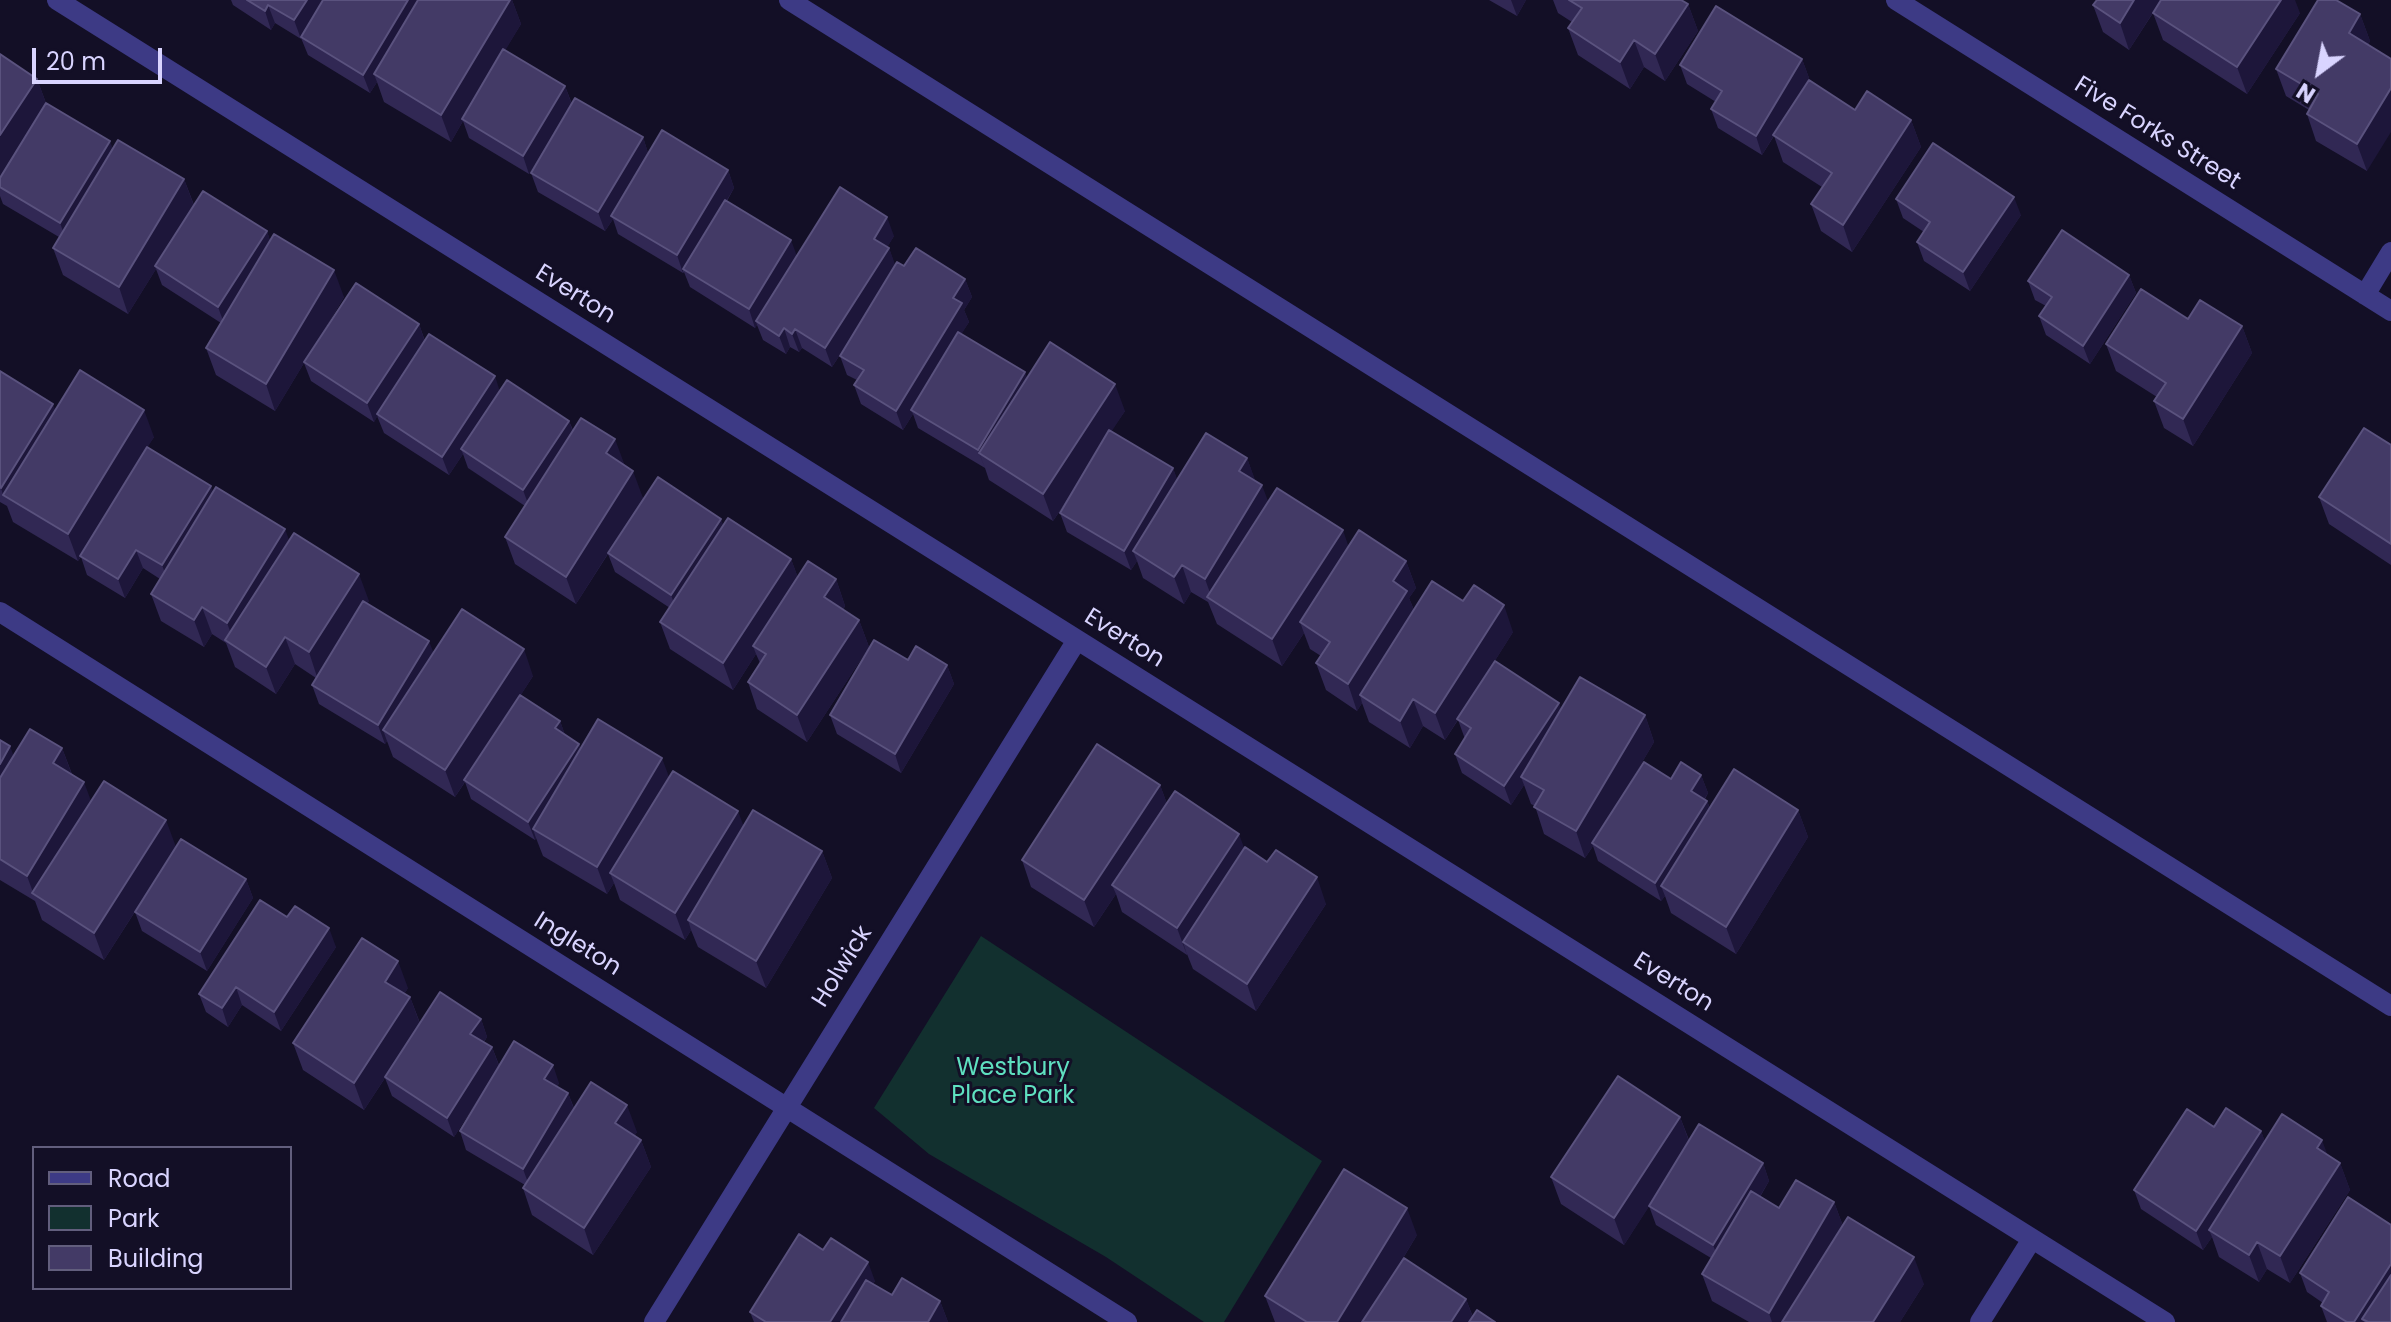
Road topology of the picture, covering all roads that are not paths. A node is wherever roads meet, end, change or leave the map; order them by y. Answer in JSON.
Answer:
{"nodes":[{"id":1,"x":57,"y":0,"type":"edge"},
{"id":2,"x":789,"y":0,"type":"edge"},
{"id":3,"x":1896,"y":0,"type":"edge"},
{"id":4,"x":2391,"y":252,"type":"edge"},
{"id":5,"x":2365,"y":295,"type":"junction"},
{"id":6,"x":2391,"y":311,"type":"edge"},
{"id":7,"x":0,"y":612,"type":"edge"},
{"id":8,"x":1077,"y":640,"type":"junction"},
{"id":9,"x":2391,"y":1006,"type":"edge"},
{"id":10,"x":786,"y":1107,"type":"junction"},
{"id":11,"x":2032,"y":1239,"type":"junction"},
{"id":12,"x":654,"y":1322,"type":"edge"},
{"id":13,"x":1127,"y":1322,"type":"edge"},
{"id":14,"x":1980,"y":1322,"type":"edge"},
{"id":15,"x":2165,"y":1322,"type":"edge"}],
"edges":[{"from":1,"to":8,"type":"street","name":"Everton"},
{"from":2,"to":9,"type":"street"},
{"from":3,"to":5,"type":"street","name":"Five Forks Street"},
{"from":4,"to":5,"type":"street"},
{"from":5,"to":6,"type":"street","name":"Five Forks Street"},
{"from":7,"to":10,"type":"street","name":"Ingleton"},
{"from":8,"to":10,"type":"street","name":"Holwick"},
{"from":8,"to":11,"type":"street","name":"Everton"},
{"from":10,"to":12,"type":"street","name":"Holwick"},
{"from":10,"to":13,"type":"street","name":"Ingleton"},
{"from":11,"to":14,"type":"street"},
{"from":11,"to":15,"type":"street","name":"Everton"}]}
